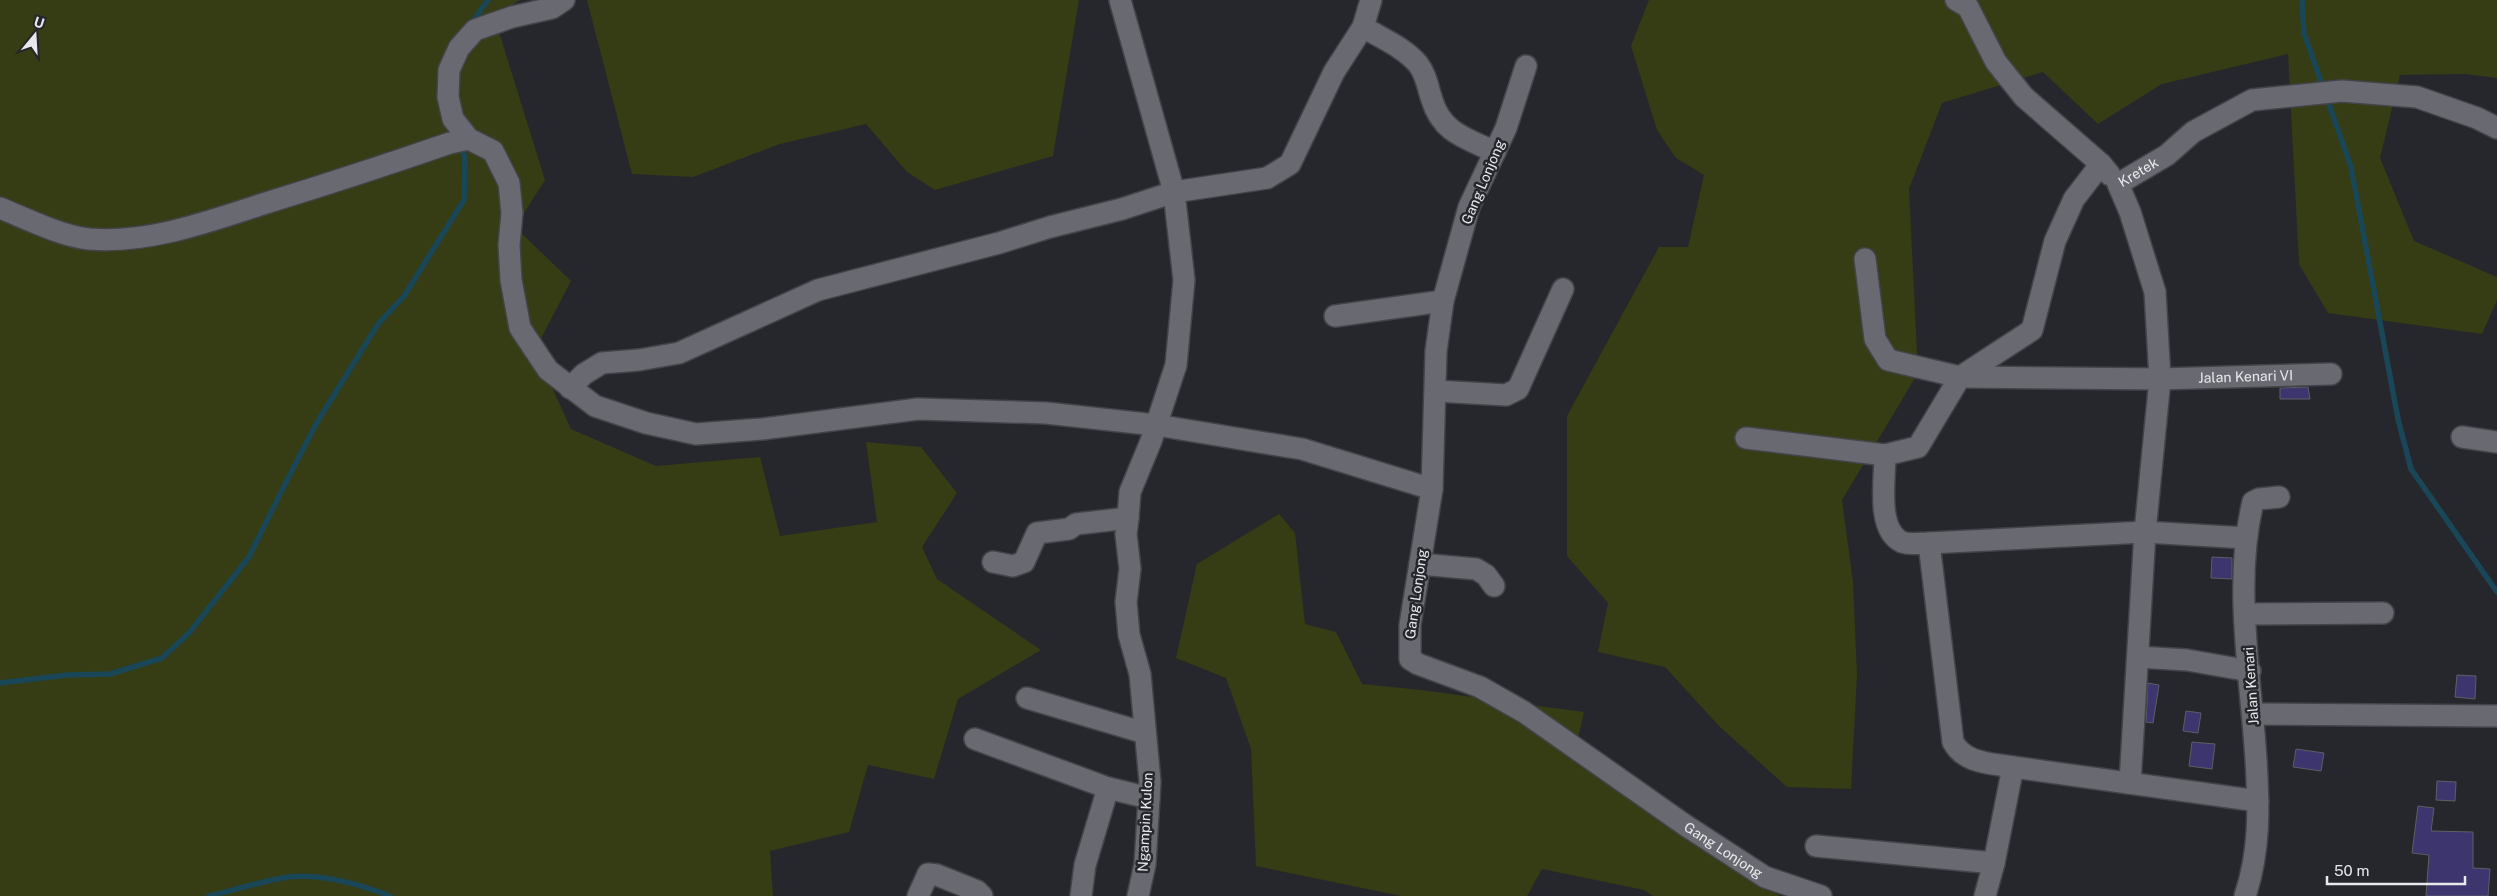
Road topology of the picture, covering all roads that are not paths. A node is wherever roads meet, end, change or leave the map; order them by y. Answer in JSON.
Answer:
{"nodes":[{"id":1,"x":564,"y":0,"type":"edge"},
{"id":2,"x":1120,"y":0,"type":"edge"},
{"id":3,"x":1371,"y":0,"type":"edge"},
{"id":4,"x":1956,"y":0,"type":"edge"},
{"id":5,"x":1363,"y":27,"type":"junction"},
{"id":6,"x":1526,"y":66,"type":"dead end"},
{"id":7,"x":2497,"y":128,"type":"edge"},
{"id":8,"x":460,"y":141,"type":"junction"},
{"id":9,"x":1494,"y":152,"type":"junction"},
{"id":10,"x":2101,"y":164,"type":"junction"},
{"id":11,"x":2118,"y":184,"type":"junction"},
{"id":12,"x":1174,"y":192,"type":"junction"},
{"id":13,"x":0,"y":208,"type":"edge"},
{"id":14,"x":1865,"y":258,"type":"dead end"},
{"id":15,"x":1563,"y":289,"type":"dead end"},
{"id":16,"x":1443,"y":301,"type":"junction"},
{"id":17,"x":1335,"y":316,"type":"dead end"},
{"id":18,"x":2331,"y":374,"type":"dead end"},
{"id":19,"x":1960,"y":377,"type":"junction"},
{"id":20,"x":2160,"y":379,"type":"junction"},
{"id":21,"x":570,"y":388,"type":"junction"},
{"id":22,"x":1436,"y":391,"type":"junction"},
{"id":23,"x":1156,"y":425,"type":"junction"},
{"id":24,"x":2462,"y":437,"type":"dead end"},
{"id":25,"x":1746,"y":438,"type":"dead end"},
{"id":26,"x":2497,"y":442,"type":"edge"},
{"id":27,"x":1885,"y":455,"type":"junction"},
{"id":28,"x":1432,"y":488,"type":"junction"},
{"id":29,"x":2279,"y":497,"type":"dead end"},
{"id":30,"x":1128,"y":518,"type":"junction"},
{"id":31,"x":2145,"y":532,"type":"junction"},
{"id":32,"x":2246,"y":538,"type":"junction"},
{"id":33,"x":1929,"y":543,"type":"junction"},
{"id":34,"x":993,"y":562,"type":"dead end"},
{"id":35,"x":1420,"y":564,"type":"junction"},
{"id":36,"x":1494,"y":586,"type":"dead end"},
{"id":37,"x":2383,"y":613,"type":"dead end"},
{"id":38,"x":2245,"y":614,"type":"junction"},
{"id":39,"x":2138,"y":657,"type":"junction"},
{"id":40,"x":2250,"y":671,"type":"junction"},
{"id":41,"x":1027,"y":698,"type":"dead end"},
{"id":42,"x":2253,"y":714,"type":"junction"},
{"id":43,"x":2497,"y":716,"type":"edge"},
{"id":44,"x":975,"y":739,"type":"dead end"},
{"id":45,"x":1145,"y":741,"type":"junction"},
{"id":46,"x":2013,"y":767,"type":"junction"},
{"id":47,"x":2130,"y":783,"type":"junction"},
{"id":48,"x":1108,"y":788,"type":"junction"},
{"id":49,"x":1149,"y":798,"type":"junction"},
{"id":50,"x":2258,"y":801,"type":"junction"},
{"id":51,"x":1816,"y":846,"type":"dead end"},
{"id":52,"x":1994,"y":863,"type":"junction"},
{"id":53,"x":918,"y":896,"type":"edge"},
{"id":54,"x":982,"y":896,"type":"edge"},
{"id":55,"x":1081,"y":896,"type":"edge"},
{"id":56,"x":1138,"y":896,"type":"edge"},
{"id":57,"x":1821,"y":896,"type":"edge"},
{"id":58,"x":1985,"y":896,"type":"edge"},
{"id":59,"x":2245,"y":896,"type":"edge"}],
"edges":[{"from":1,"to":8,"type":"street"},
{"from":2,"to":12,"type":"street","name":"Ngampin Kulon"},
{"from":3,"to":5,"type":"street"},
{"from":4,"to":10,"type":"street"},
{"from":5,"to":9,"type":"street"},
{"from":5,"to":12,"type":"street"},
{"from":6,"to":9,"type":"street","name":"Gang Lonjong"},
{"from":7,"to":11,"type":"street","name":"Kretek"},
{"from":8,"to":13,"type":"street"},
{"from":8,"to":21,"type":"street"},
{"from":9,"to":16,"type":"street","name":"Gang Lonjong"},
{"from":10,"to":11,"type":"street"},
{"from":10,"to":19,"type":"street"},
{"from":11,"to":20,"type":"street","name":"Kretek"},
{"from":12,"to":21,"type":"street"},
{"from":12,"to":23,"type":"street","name":"Ngampin Kulon"},
{"from":14,"to":19,"type":"street","name":"Jalan Kenari VI"},
{"from":15,"to":22,"type":"street"},
{"from":16,"to":17,"type":"street"},
{"from":16,"to":22,"type":"street","name":"Gang Lonjong"},
{"from":18,"to":20,"type":"street","name":"Jalan Kenari VI"},
{"from":19,"to":20,"type":"street","name":"Jalan Kenari VI"},
{"from":19,"to":27,"type":"street"},
{"from":20,"to":31,"type":"street","name":"Kretek"},
{"from":21,"to":23,"type":"street"},
{"from":22,"to":28,"type":"street","name":"Gang Lonjong"},
{"from":23,"to":28,"type":"street"},
{"from":23,"to":30,"type":"street","name":"Ngampin Kulon"},
{"from":24,"to":26,"type":"street"},
{"from":25,"to":27,"type":"street"},
{"from":27,"to":33,"type":"street"},
{"from":28,"to":35,"type":"street","name":"Gang Lonjong"},
{"from":29,"to":32,"type":"street","name":"Jalan Kenari"},
{"from":30,"to":34,"type":"street"},
{"from":30,"to":45,"type":"street","name":"Ngampin Kulon"},
{"from":31,"to":32,"type":"street"},
{"from":31,"to":33,"type":"street"},
{"from":31,"to":39,"type":"street","name":"Kretek"},
{"from":32,"to":38,"type":"street","name":"Jalan Kenari"},
{"from":33,"to":46,"type":"street"},
{"from":35,"to":36,"type":"street"},
{"from":35,"to":57,"type":"street","name":"Gang Lonjong"},
{"from":37,"to":38,"type":"street"},
{"from":38,"to":40,"type":"street","name":"Jalan Kenari"},
{"from":39,"to":40,"type":"street"},
{"from":39,"to":47,"type":"street","name":"Kretek"},
{"from":40,"to":42,"type":"street","name":"Jalan Kenari"},
{"from":41,"to":45,"type":"street"},
{"from":42,"to":43,"type":"street"},
{"from":42,"to":50,"type":"street","name":"Jalan Kenari"},
{"from":44,"to":48,"type":"street"},
{"from":45,"to":49,"type":"street","name":"Ngampin Kulon"},
{"from":46,"to":47,"type":"street"},
{"from":46,"to":52,"type":"street"},
{"from":47,"to":50,"type":"street"},
{"from":48,"to":49,"type":"street"},
{"from":48,"to":55,"type":"street"},
{"from":49,"to":56,"type":"street","name":"Ngampin Kulon"},
{"from":50,"to":59,"type":"street","name":"Jalan Kenari"},
{"from":51,"to":52,"type":"street"},
{"from":52,"to":58,"type":"street"},
{"from":53,"to":54,"type":"street"}]}
